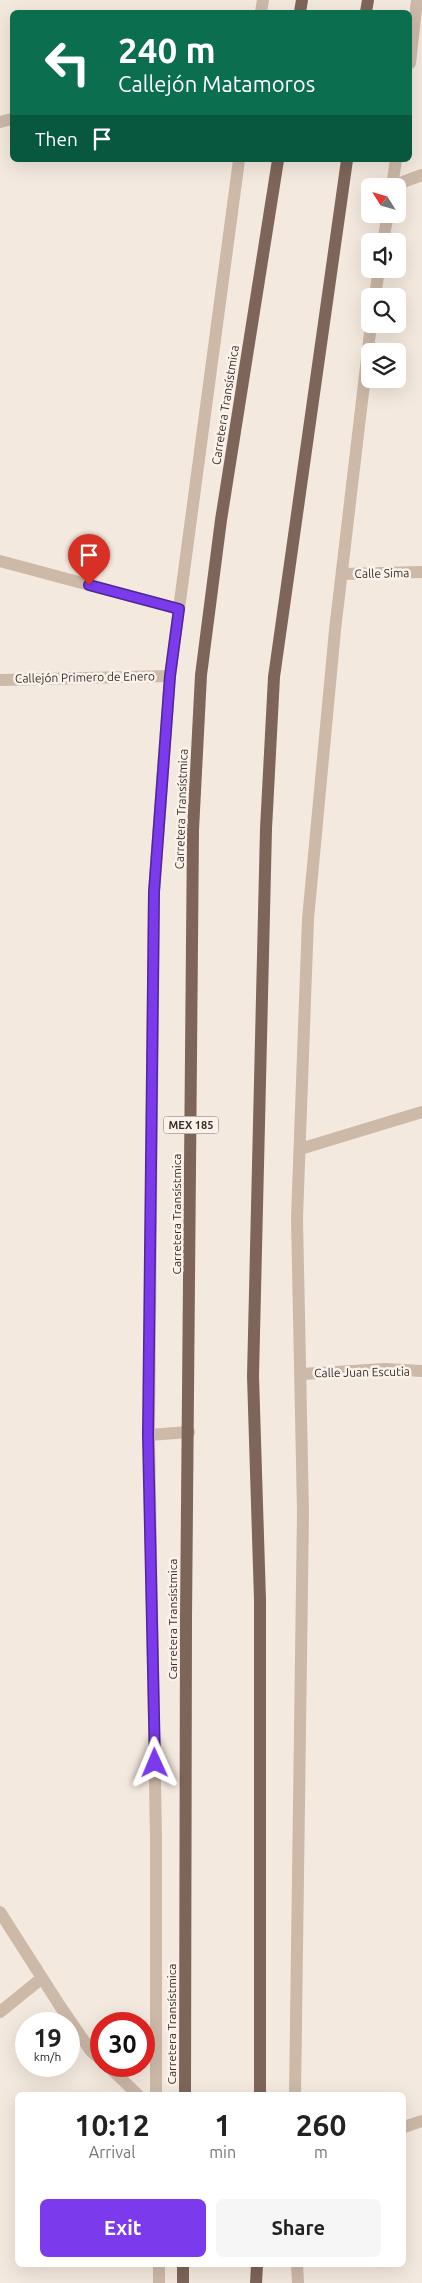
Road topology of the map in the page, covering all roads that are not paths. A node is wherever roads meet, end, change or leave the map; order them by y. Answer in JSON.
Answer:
{"nodes":[{"id":1,"x":417,"y":0,"type":"edge"},
{"id":2,"x":412,"y":45,"type":"edge"},
{"id":3,"x":240,"y":162,"type":"edge"},
{"id":4,"x":278,"y":162,"type":"edge"},
{"id":5,"x":347,"y":162,"type":"edge"},
{"id":6,"x":396,"y":162,"type":"edge"},
{"id":7,"x":422,"y":175,"type":"edge"},
{"id":8,"x":393,"y":178,"type":"edge"},
{"id":9,"x":406,"y":181,"type":"edge"},
{"id":10,"x":370,"y":333,"type":"edge"},
{"id":11,"x":0,"y":561,"type":"edge"},
{"id":12,"x":422,"y":572,"type":"edge"},
{"id":13,"x":342,"y":574,"type":"junction"},
{"id":14,"x":179,"y":609,"type":"junction"},
{"id":15,"x":170,"y":676,"type":"junction"},
{"id":16,"x":0,"y":680,"type":"edge"},
{"id":17,"x":422,"y":1112,"type":"edge"},
{"id":18,"x":300,"y":1149,"type":"junction"},
{"id":19,"x":422,"y":1371,"type":"edge"},
{"id":20,"x":302,"y":1374,"type":"junction"},
{"id":21,"x":188,"y":1432,"type":"junction"},
{"id":22,"x":148,"y":1435,"type":"junction"},
{"id":23,"x":0,"y":1912,"type":"edge"},
{"id":24,"x":42,"y":1978,"type":"junction"},
{"id":25,"x":0,"y":2012,"type":"edge"},
{"id":26,"x":90,"y":2048,"type":"edge"},
{"id":27,"x":119,"y":2077,"type":"edge"},
{"id":28,"x":135,"y":2092,"type":"edge"},
{"id":29,"x":156,"y":2092,"type":"edge"},
{"id":30,"x":185,"y":2092,"type":"edge"},
{"id":31,"x":260,"y":2092,"type":"edge"},
{"id":32,"x":295,"y":2092,"type":"edge"},
{"id":33,"x":422,"y":2121,"type":"edge"},
{"id":34,"x":406,"y":2126,"type":"edge"},
{"id":35,"x":159,"y":2267,"type":"edge"},
{"id":36,"x":183,"y":2267,"type":"edge"},
{"id":37,"x":257,"y":2267,"type":"edge"},
{"id":38,"x":297,"y":2267,"type":"edge"},
{"id":39,"x":159,"y":2283,"type":"edge"},
{"id":40,"x":183,"y":2283,"type":"edge"},
{"id":41,"x":256,"y":2283,"type":"edge"},
{"id":42,"x":298,"y":2283,"type":"edge"}],
"edges":[{"from":1,"to":2,"type":"street"},
{"from":3,"to":14,"type":"street"},
{"from":4,"to":21,"type":"main road","name":"Carretera Transístmica","number":"MEX 185"},
{"from":5,"to":31,"type":"main road"},
{"from":6,"to":8,"type":"street"},
{"from":7,"to":9,"type":"street"},
{"from":10,"to":13,"type":"street"},
{"from":11,"to":14,"type":"street"},
{"from":12,"to":13,"type":"street","name":"Calle Sima"},
{"from":13,"to":18,"type":"street"},
{"from":14,"to":15,"type":"street"},
{"from":15,"to":16,"type":"street","name":"Callejón Primero de Enero"},
{"from":15,"to":22,"type":"street"},
{"from":17,"to":18,"type":"street"},
{"from":18,"to":20,"type":"street"},
{"from":19,"to":20,"type":"street","name":"Calle Juan Escutia"},
{"from":20,"to":32,"type":"street"},
{"from":21,"to":22,"type":"street"},
{"from":21,"to":30,"type":"main road","name":"Carretera Transístmica","number":"MEX 185"},
{"from":22,"to":29,"type":"street"},
{"from":23,"to":24,"type":"street"},
{"from":24,"to":25,"type":"street"},
{"from":24,"to":26,"type":"street"},
{"from":27,"to":28,"type":"street"},
{"from":33,"to":34,"type":"street"},
{"from":35,"to":39,"type":"street"},
{"from":36,"to":40,"type":"main road"},
{"from":37,"to":41,"type":"main road"},
{"from":38,"to":42,"type":"street"}]}
